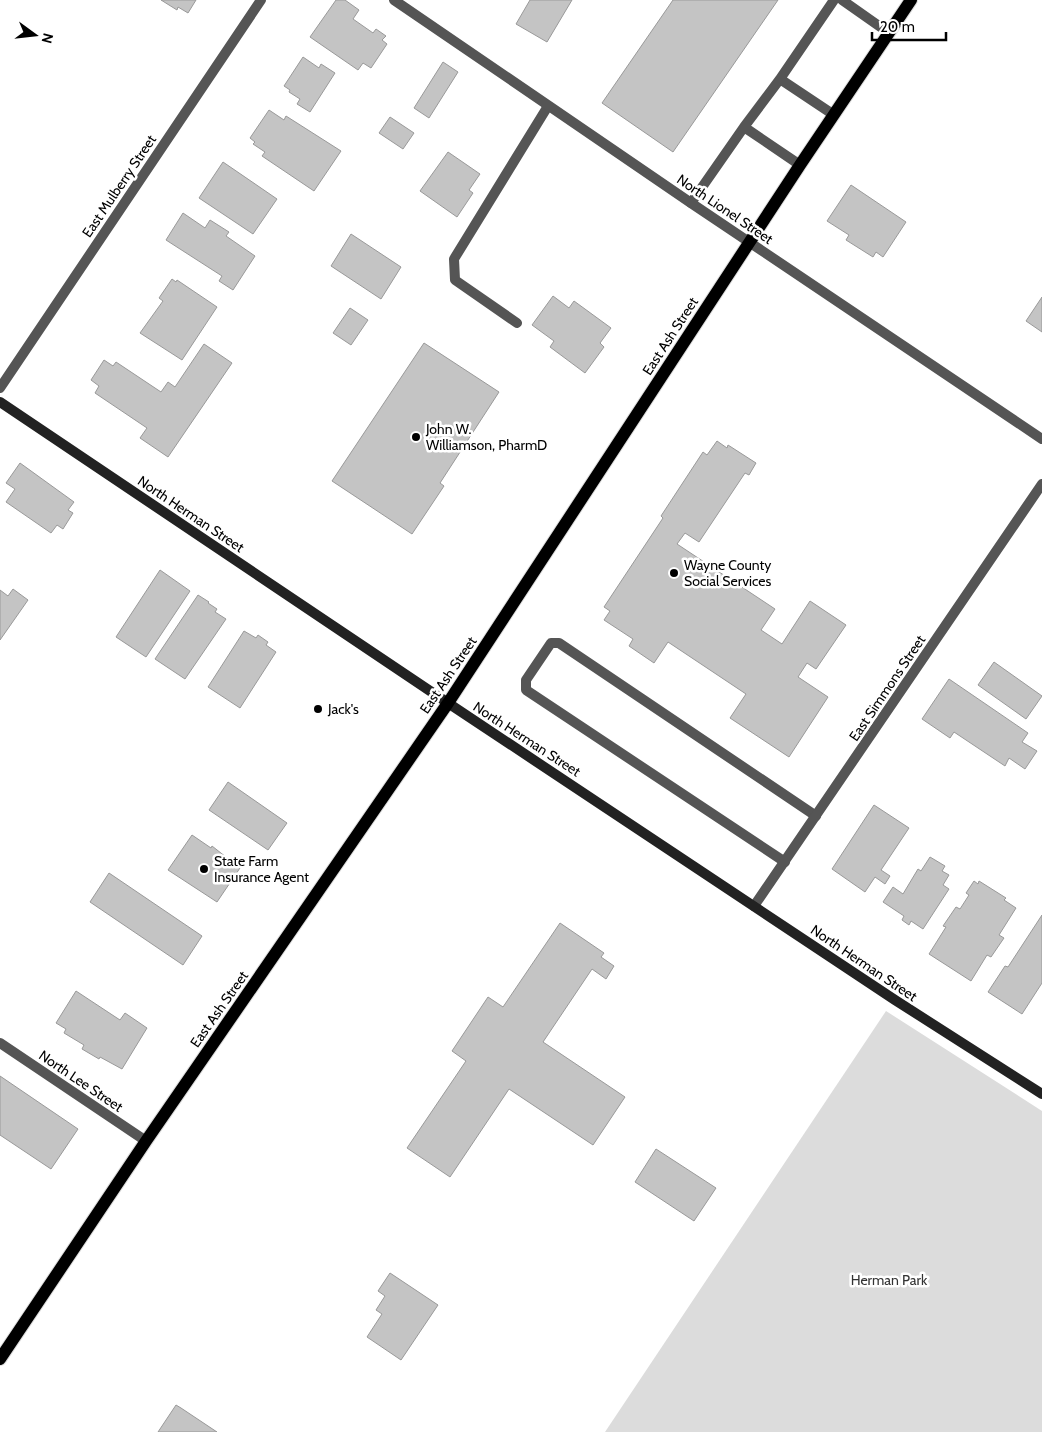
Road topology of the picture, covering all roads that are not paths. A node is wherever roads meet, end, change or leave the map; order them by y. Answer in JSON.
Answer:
{"nodes":[{"id":1,"x":261,"y":0,"type":"edge"},
{"id":2,"x":394,"y":0,"type":"edge"},
{"id":3,"x":834,"y":0,"type":"edge"},
{"id":4,"x":842,"y":0,"type":"edge"},
{"id":5,"x":911,"y":0,"type":"edge"},
{"id":6,"x":889,"y":33,"type":"junction"},
{"id":7,"x":780,"y":79,"type":"junction"},
{"id":8,"x":548,"y":106,"type":"junction"},
{"id":9,"x":834,"y":115,"type":"junction"},
{"id":10,"x":744,"y":127,"type":"junction"},
{"id":11,"x":800,"y":165,"type":"junction"},
{"id":12,"x":691,"y":203,"type":"junction"},
{"id":13,"x":750,"y":242,"type":"junction"},
{"id":14,"x":517,"y":324,"type":"dead end"},
{"id":15,"x":0,"y":388,"type":"edge"},
{"id":16,"x":0,"y":402,"type":"edge"},
{"id":17,"x":1042,"y":439,"type":"edge"},
{"id":18,"x":1042,"y":484,"type":"edge"},
{"id":19,"x":448,"y":704,"type":"junction"},
{"id":20,"x":816,"y":816,"type":"junction"},
{"id":21,"x":785,"y":862,"type":"junction"},
{"id":22,"x":754,"y":906,"type":"junction"},
{"id":23,"x":0,"y":1043,"type":"edge"},
{"id":24,"x":1040,"y":1089,"type":"edge"},
{"id":25,"x":146,"y":1141,"type":"junction"},
{"id":26,"x":0,"y":1359,"type":"edge"}],
"edges":[{"from":1,"to":15,"type":"street","name":"East Mulberry Street"},
{"from":2,"to":8,"type":"street","name":"North Lionel Street"},
{"from":3,"to":7,"type":"street"},
{"from":4,"to":6,"type":"street"},
{"from":5,"to":6,"type":"main road","name":"East Ash Street"},
{"from":6,"to":9,"type":"main road","name":"East Ash Street"},
{"from":7,"to":9,"type":"street"},
{"from":7,"to":10,"type":"street"},
{"from":8,"to":12,"type":"street","name":"North Lionel Street"},
{"from":8,"to":14,"type":"street"},
{"from":9,"to":11,"type":"main road","name":"East Ash Street"},
{"from":10,"to":11,"type":"street"},
{"from":10,"to":12,"type":"street"},
{"from":11,"to":13,"type":"main road","name":"East Ash Street"},
{"from":12,"to":13,"type":"street","name":"North Lionel Street"},
{"from":13,"to":17,"type":"street","name":"North Lionel Street"},
{"from":13,"to":19,"type":"main road","name":"East Ash Street"},
{"from":16,"to":19,"type":"main road","name":"North Herman Street"},
{"from":18,"to":20,"type":"street","name":"East Simmons Street"},
{"from":19,"to":22,"type":"main road","name":"North Herman Street"},
{"from":19,"to":25,"type":"main road","name":"East Ash Street"},
{"from":20,"to":21,"type":"street","name":"East Simmons Street"},
{"from":20,"to":21,"type":"street"},
{"from":21,"to":22,"type":"street","name":"East Simmons Street"},
{"from":22,"to":24,"type":"main road","name":"North Herman Street"},
{"from":23,"to":25,"type":"street","name":"North Lee Street"},
{"from":25,"to":26,"type":"main road","name":"East Ash Street"}]}
